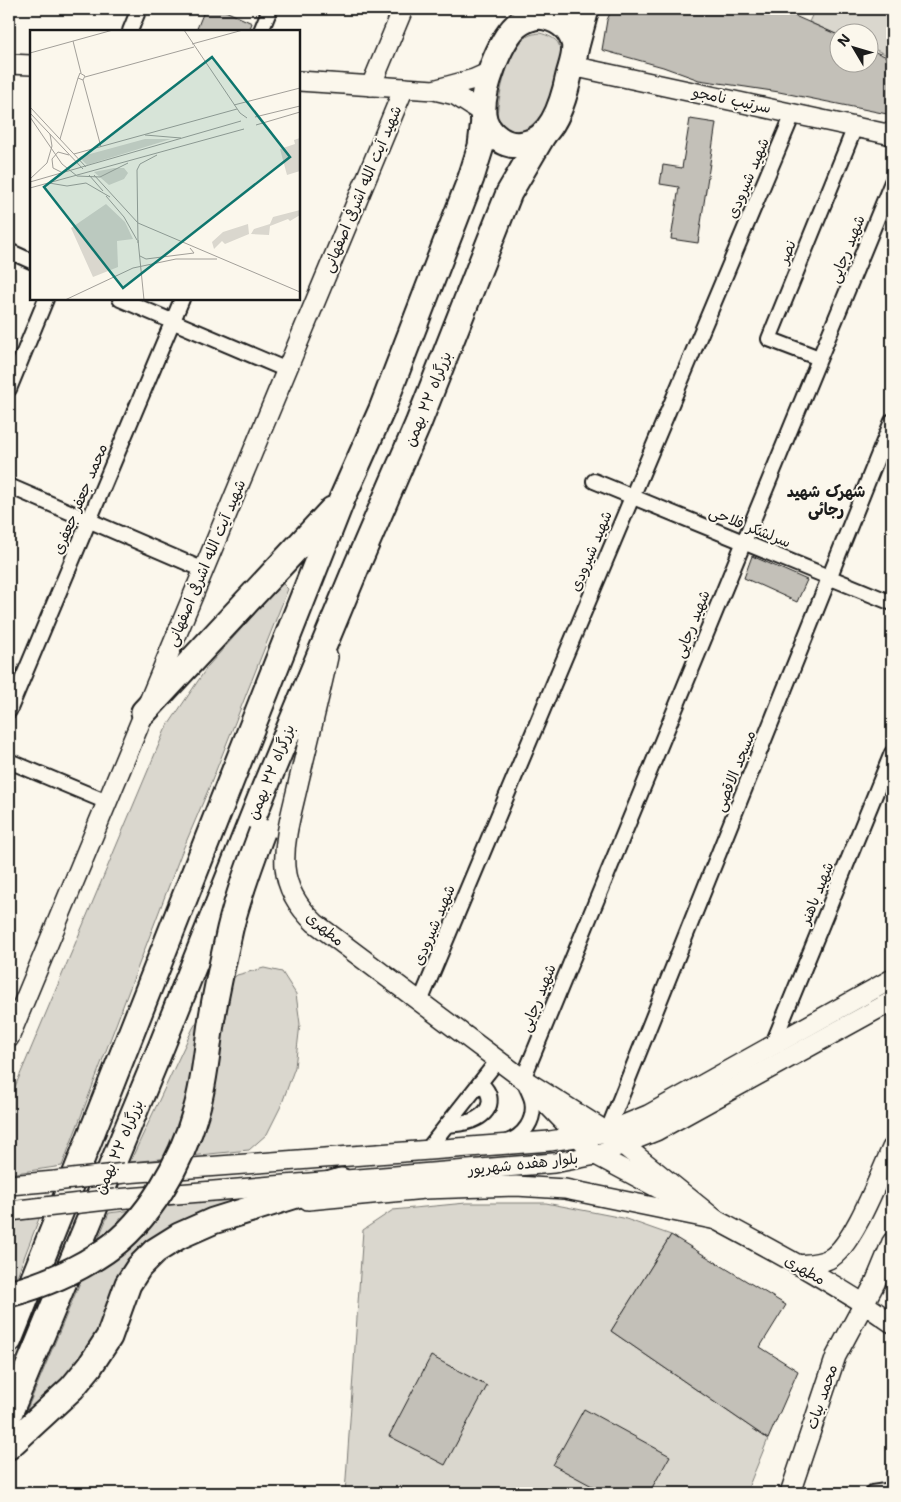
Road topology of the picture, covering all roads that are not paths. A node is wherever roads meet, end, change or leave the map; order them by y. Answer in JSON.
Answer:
{"nodes":[{"id":1,"x":139,"y":9,"type":"edge"},
{"id":2,"x":270,"y":9,"type":"edge"},
{"id":3,"x":403,"y":9,"type":"edge"},
{"id":4,"x":586,"y":9,"type":"edge"},
{"id":5,"x":526,"y":15,"type":"edge"},
{"id":6,"x":130,"y":30,"type":"edge"},
{"id":7,"x":261,"y":30,"type":"edge"},
{"id":8,"x":574,"y":58,"type":"junction"},
{"id":9,"x":9,"y":64,"type":"edge"},
{"id":10,"x":30,"y":65,"type":"edge"},
{"id":11,"x":492,"y":71,"type":"junction"},
{"id":12,"x":300,"y":81,"type":"edge"},
{"id":13,"x":370,"y":86,"type":"junction"},
{"id":14,"x":404,"y":88,"type":"junction"},
{"id":15,"x":434,"y":90,"type":"junction"},
{"id":16,"x":793,"y":114,"type":"junction"},
{"id":17,"x":484,"y":116,"type":"junction"},
{"id":18,"x":855,"y":127,"type":"junction"},
{"id":19,"x":543,"y":135,"type":"junction"},
{"id":20,"x":892,"y":135,"type":"edge"},
{"id":21,"x":892,"y":182,"type":"edge"},
{"id":22,"x":9,"y":252,"type":"edge"},
{"id":23,"x":30,"y":261,"type":"edge"},
{"id":24,"x":46,"y":300,"type":"edge"},
{"id":25,"x":122,"y":300,"type":"edge"},
{"id":26,"x":182,"y":300,"type":"edge"},
{"id":27,"x":172,"y":321,"type":"junction"},
{"id":28,"x":819,"y":358,"type":"junction"},
{"id":29,"x":287,"y":370,"type":"junction"},
{"id":30,"x":9,"y":390,"type":"edge"},
{"id":31,"x":892,"y":422,"type":"edge"},
{"id":32,"x":594,"y":481,"type":"dead end"},
{"id":33,"x":9,"y":486,"type":"edge"},
{"id":34,"x":632,"y":496,"type":"junction"},
{"id":35,"x":342,"y":499,"type":"junction"},
{"id":36,"x":89,"y":521,"type":"junction"},
{"id":37,"x":370,"y":536,"type":"junction"},
{"id":38,"x":744,"y":542,"type":"junction"},
{"id":39,"x":204,"y":570,"type":"junction"},
{"id":40,"x":830,"y":577,"type":"junction"},
{"id":41,"x":892,"y":603,"type":"edge"},
{"id":42,"x":332,"y":640,"type":"junction"},
{"id":43,"x":9,"y":711,"type":"edge"},
{"id":44,"x":144,"y":712,"type":"junction"},
{"id":45,"x":892,"y":753,"type":"edge"},
{"id":46,"x":9,"y":761,"type":"edge"},
{"id":47,"x":107,"y":802,"type":"junction"},
{"id":48,"x":892,"y":979,"type":"edge"},
{"id":49,"x":892,"y":1001,"type":"edge"},
{"id":50,"x":420,"y":1002,"type":"junction"},
{"id":51,"x":15,"y":1007,"type":"edge"},
{"id":52,"x":9,"y":1038,"type":"edge"},
{"id":53,"x":772,"y":1046,"type":"junction"},
{"id":54,"x":498,"y":1060,"type":"junction"},
{"id":55,"x":523,"y":1078,"type":"junction"},
{"id":56,"x":480,"y":1083,"type":"junction"},
{"id":57,"x":447,"y":1125,"type":"junction"},
{"id":58,"x":607,"y":1132,"type":"junction"},
{"id":59,"x":578,"y":1138,"type":"junction"},
{"id":60,"x":495,"y":1145,"type":"junction"},
{"id":61,"x":624,"y":1145,"type":"junction"},
{"id":62,"x":892,"y":1148,"type":"edge"},
{"id":63,"x":427,"y":1150,"type":"junction"},
{"id":64,"x":596,"y":1155,"type":"junction"},
{"id":65,"x":341,"y":1181,"type":"junction"},
{"id":66,"x":9,"y":1185,"type":"edge"},
{"id":67,"x":264,"y":1205,"type":"junction"},
{"id":68,"x":9,"y":1211,"type":"edge"},
{"id":69,"x":716,"y":1220,"type":"junction"},
{"id":70,"x":892,"y":1242,"type":"edge"},
{"id":71,"x":798,"y":1265,"type":"junction"},
{"id":72,"x":9,"y":1294,"type":"edge"},
{"id":73,"x":877,"y":1308,"type":"edge"},
{"id":74,"x":892,"y":1323,"type":"edge"},
{"id":75,"x":11,"y":1333,"type":"edge"},
{"id":76,"x":9,"y":1414,"type":"edge"},
{"id":77,"x":9,"y":1446,"type":"edge"},
{"id":78,"x":892,"y":1490,"type":"edge"},
{"id":79,"x":790,"y":1493,"type":"edge"},
{"id":80,"x":872,"y":1493,"type":"edge"}],
"edges":[{"from":1,"to":6,"type":"street"},
{"from":2,"to":7,"type":"street"},
{"from":3,"to":13,"type":"main road"},
{"from":4,"to":8,"type":"highway"},
{"from":5,"to":8,"type":"highway"},
{"from":5,"to":11,"type":"highway"},
{"from":8,"to":16,"type":"main road","name":"سرتیپ نامجو"},
{"from":8,"to":19,"type":"highway"},
{"from":9,"to":10,"type":"main road"},
{"from":11,"to":15,"type":"main road"},
{"from":11,"to":17,"type":"highway"},
{"from":12,"to":13,"type":"main road"},
{"from":13,"to":14,"type":"main road"},
{"from":14,"to":15,"type":"main road"},
{"from":14,"to":29,"type":"main road","name":"شهید آیت الله اشرفی اصفهانی"},
{"from":15,"to":17,"type":"main road"},
{"from":16,"to":18,"type":"main road","name":"سرتیپ نامجو"},
{"from":16,"to":34,"type":"street","name":"شهید شیرودی"},
{"from":17,"to":19,"type":"highway"},
{"from":17,"to":35,"type":"highway","name":"بزرگراه ۲۲ بهمن"},
{"from":18,"to":20,"type":"main road","name":"سرتیپ نامجو"},
{"from":18,"to":28,"type":"street","name":"نصر"},
{"from":19,"to":37,"type":"highway","name":"بزرگراه ۲۲ بهمن"},
{"from":21,"to":28,"type":"street","name":"شهید رجایی"},
{"from":22,"to":23,"type":"street"},
{"from":24,"to":30,"type":"street"},
{"from":25,"to":27,"type":"street"},
{"from":26,"to":27,"type":"street","name":"محمد جعفر جعفری"},
{"from":27,"to":29,"type":"street"},
{"from":27,"to":36,"type":"street","name":"محمد جعفر جعفری"},
{"from":28,"to":38,"type":"street","name":"شهید رجایی"},
{"from":29,"to":39,"type":"main road","name":"شهید آیت الله اشرفی اصفهانی"},
{"from":31,"to":40,"type":"street","name":"مسجد الاقصی"},
{"from":32,"to":34,"type":"street","name":"سرلشکر فلاحی"},
{"from":33,"to":36,"type":"street"},
{"from":34,"to":38,"type":"street","name":"سرلشکر فلاحی"},
{"from":34,"to":50,"type":"street","name":"شهید شیرودی"},
{"from":35,"to":44,"type":"highway"},
{"from":35,"to":75,"type":"highway","name":"بزرگراه ۲۲ بهمن"},
{"from":36,"to":39,"type":"street"},
{"from":36,"to":43,"type":"street","name":"محمد جعفر جعفری"},
{"from":37,"to":42,"type":"highway"},
{"from":37,"to":76,"type":"highway","name":"بزرگراه ۲۲ بهمن"},
{"from":38,"to":40,"type":"street","name":"سرلشکر فلاحی"},
{"from":38,"to":55,"type":"street","name":"شهید رجایی"},
{"from":39,"to":44,"type":"main road","name":"شهید آیت الله اشرفی اصفهانی"},
{"from":40,"to":41,"type":"street","name":"سرلشکر فلاحی"},
{"from":40,"to":58,"type":"street","name":"مسجد الاقصی"},
{"from":42,"to":50,"type":"main road","name":"مطهری"},
{"from":42,"to":72,"type":"highway","bridge":true},
{"from":44,"to":47,"type":"main road","name":"شهید آیت الله اشرفی اصفهانی"},
{"from":45,"to":53,"type":"street","name":"شهید باهنر"},
{"from":46,"to":47,"type":"street"},
{"from":47,"to":51,"type":"main road","name":"شهید آیت الله اشرفی اصفهانی"},
{"from":48,"to":53,"type":"main road","name":"بلوار هفده شهریور"},
{"from":49,"to":61,"type":"main road","name":"بلوار هفده شهریور"},
{"from":50,"to":54,"type":"main road","name":"مطهری"},
{"from":51,"to":52,"type":"main road","name":"شهید آیت الله اشرفی اصفهانی"},
{"from":53,"to":58,"type":"main road","name":"بلوار هفده شهریور"},
{"from":54,"to":55,"type":"main road","name":"مطهری"},
{"from":54,"to":56,"type":"street"},
{"from":55,"to":58,"type":"main road"},
{"from":55,"to":59,"type":"main road"},
{"from":55,"to":60,"type":"street"},
{"from":56,"to":57,"type":"street"},
{"from":56,"to":57,"type":"street"},
{"from":57,"to":63,"type":"street"},
{"from":58,"to":59,"type":"main road","name":"بلوار هفده شهریور"},
{"from":58,"to":61,"type":"main road"},
{"from":59,"to":60,"type":"main road","name":"بلوار هفده شهریور"},
{"from":59,"to":64,"type":"main road"},
{"from":60,"to":63,"type":"main road","name":"بلوار هفده شهریور"},
{"from":61,"to":64,"type":"main road","name":"بلوار هفده شهریور"},
{"from":61,"to":69,"type":"main road"},
{"from":62,"to":71,"type":"main road"},
{"from":63,"to":66,"type":"main road","name":"بلوار هفده شهریور","bridge":true},
{"from":64,"to":65,"type":"main road","name":"بلوار هفده شهریور"},
{"from":64,"to":69,"type":"main road"},
{"from":65,"to":67,"type":"highway"},
{"from":65,"to":68,"type":"main road","name":"بلوار هفده شهریور","bridge":true},
{"from":67,"to":69,"type":"main road"},
{"from":67,"to":77,"type":"highway"},
{"from":69,"to":71,"type":"main road","name":"مطهری"},
{"from":70,"to":73,"type":"main road","name":"محمد بیات"},
{"from":71,"to":73,"type":"main road","name":"مطهری"},
{"from":73,"to":74,"type":"main road","name":"مطهری"},
{"from":73,"to":79,"type":"main road","name":"محمد بیات"},
{"from":78,"to":80,"type":"street"}]}
